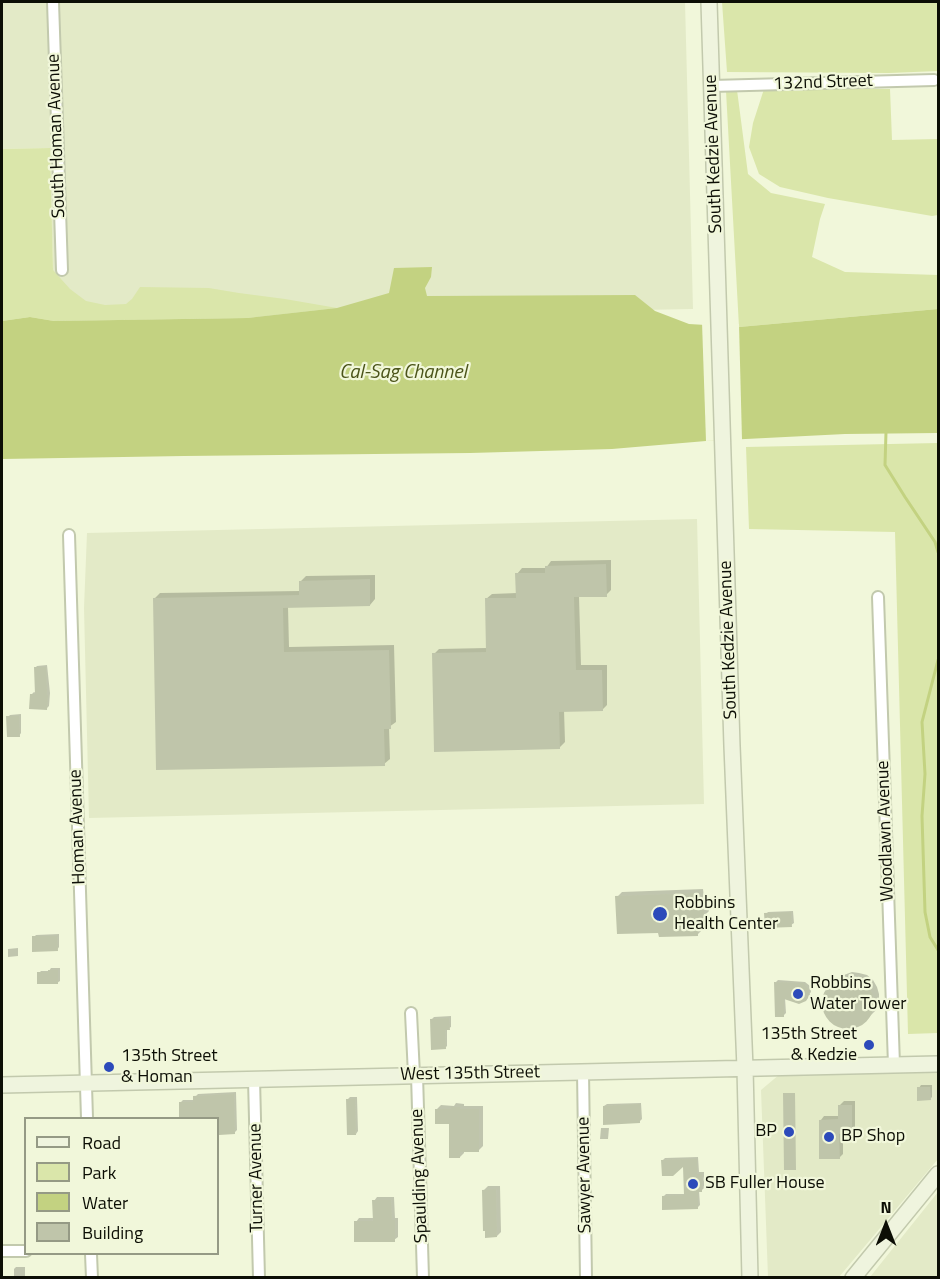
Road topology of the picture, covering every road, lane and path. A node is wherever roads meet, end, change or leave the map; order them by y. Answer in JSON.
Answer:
{"nodes":[{"id":1,"x":53,"y":2,"type":"edge"},
{"id":2,"x":710,"y":2,"type":"edge"},
{"id":3,"x":934,"y":80,"type":"dead end"},
{"id":4,"x":712,"y":86,"type":"junction"},
{"id":5,"x":62,"y":270,"type":"dead end"},
{"id":6,"x":69,"y":535,"type":"dead end"},
{"id":7,"x":878,"y":597,"type":"dead end"},
{"id":8,"x":411,"y":1013,"type":"dead end"},
{"id":9,"x":939,"y":1064,"type":"edge"},
{"id":10,"x":894,"y":1065,"type":"junction"},
{"id":11,"x":745,"y":1068,"type":"junction"},
{"id":12,"x":583,"y":1072,"type":"junction"},
{"id":13,"x":415,"y":1076,"type":"junction"},
{"id":14,"x":254,"y":1079,"type":"junction"},
{"id":15,"x":86,"y":1083,"type":"junction"},
{"id":16,"x":2,"y":1085,"type":"edge"},
{"id":17,"x":87,"y":1117,"type":"edge"},
{"id":18,"x":939,"y":1174,"type":"edge"},
{"id":19,"x":2,"y":1251,"type":"edge"},
{"id":20,"x":24,"y":1251,"type":"edge"},
{"id":21,"x":91,"y":1255,"type":"edge"},
{"id":22,"x":92,"y":1278,"type":"edge"},
{"id":23,"x":259,"y":1278,"type":"edge"},
{"id":24,"x":423,"y":1278,"type":"edge"},
{"id":25,"x":586,"y":1278,"type":"edge"},
{"id":26,"x":750,"y":1278,"type":"edge"},
{"id":27,"x":853,"y":1278,"type":"edge"}],
"edges":[{"from":1,"to":5,"type":"street","name":"South Homan Avenue"},
{"from":2,"to":4,"type":"main road","name":"South Kedzie Avenue"},
{"from":3,"to":4,"type":"street","name":"132nd Street"},
{"from":4,"to":11,"type":"main road","name":"South Kedzie Avenue"},
{"from":6,"to":15,"type":"street","name":"Homan Avenue"},
{"from":7,"to":10,"type":"street","name":"Woodlawn Avenue"},
{"from":8,"to":13,"type":"street","name":"Spaulding Avenue"},
{"from":9,"to":10,"type":"main road","name":"West 135th Street"},
{"from":10,"to":11,"type":"main road","name":"West 135th Street"},
{"from":11,"to":12,"type":"main road","name":"West 135th Street"},
{"from":11,"to":26,"type":"main road","name":"South Kedzie Avenue"},
{"from":12,"to":13,"type":"main road","name":"West 135th Street"},
{"from":12,"to":25,"type":"street","name":"Sawyer Avenue"},
{"from":13,"to":14,"type":"main road","name":"West 135th Street"},
{"from":13,"to":24,"type":"street","name":"Spaulding Avenue"},
{"from":14,"to":15,"type":"main road","name":"West 135th Street"},
{"from":14,"to":23,"type":"street","name":"Turner Avenue"},
{"from":15,"to":16,"type":"main road","name":"West 135th Street"},
{"from":15,"to":17,"type":"street","name":"Homan Avenue"},
{"from":18,"to":27,"type":"main road"},
{"from":19,"to":20,"type":"street"},
{"from":21,"to":22,"type":"street"}]}
